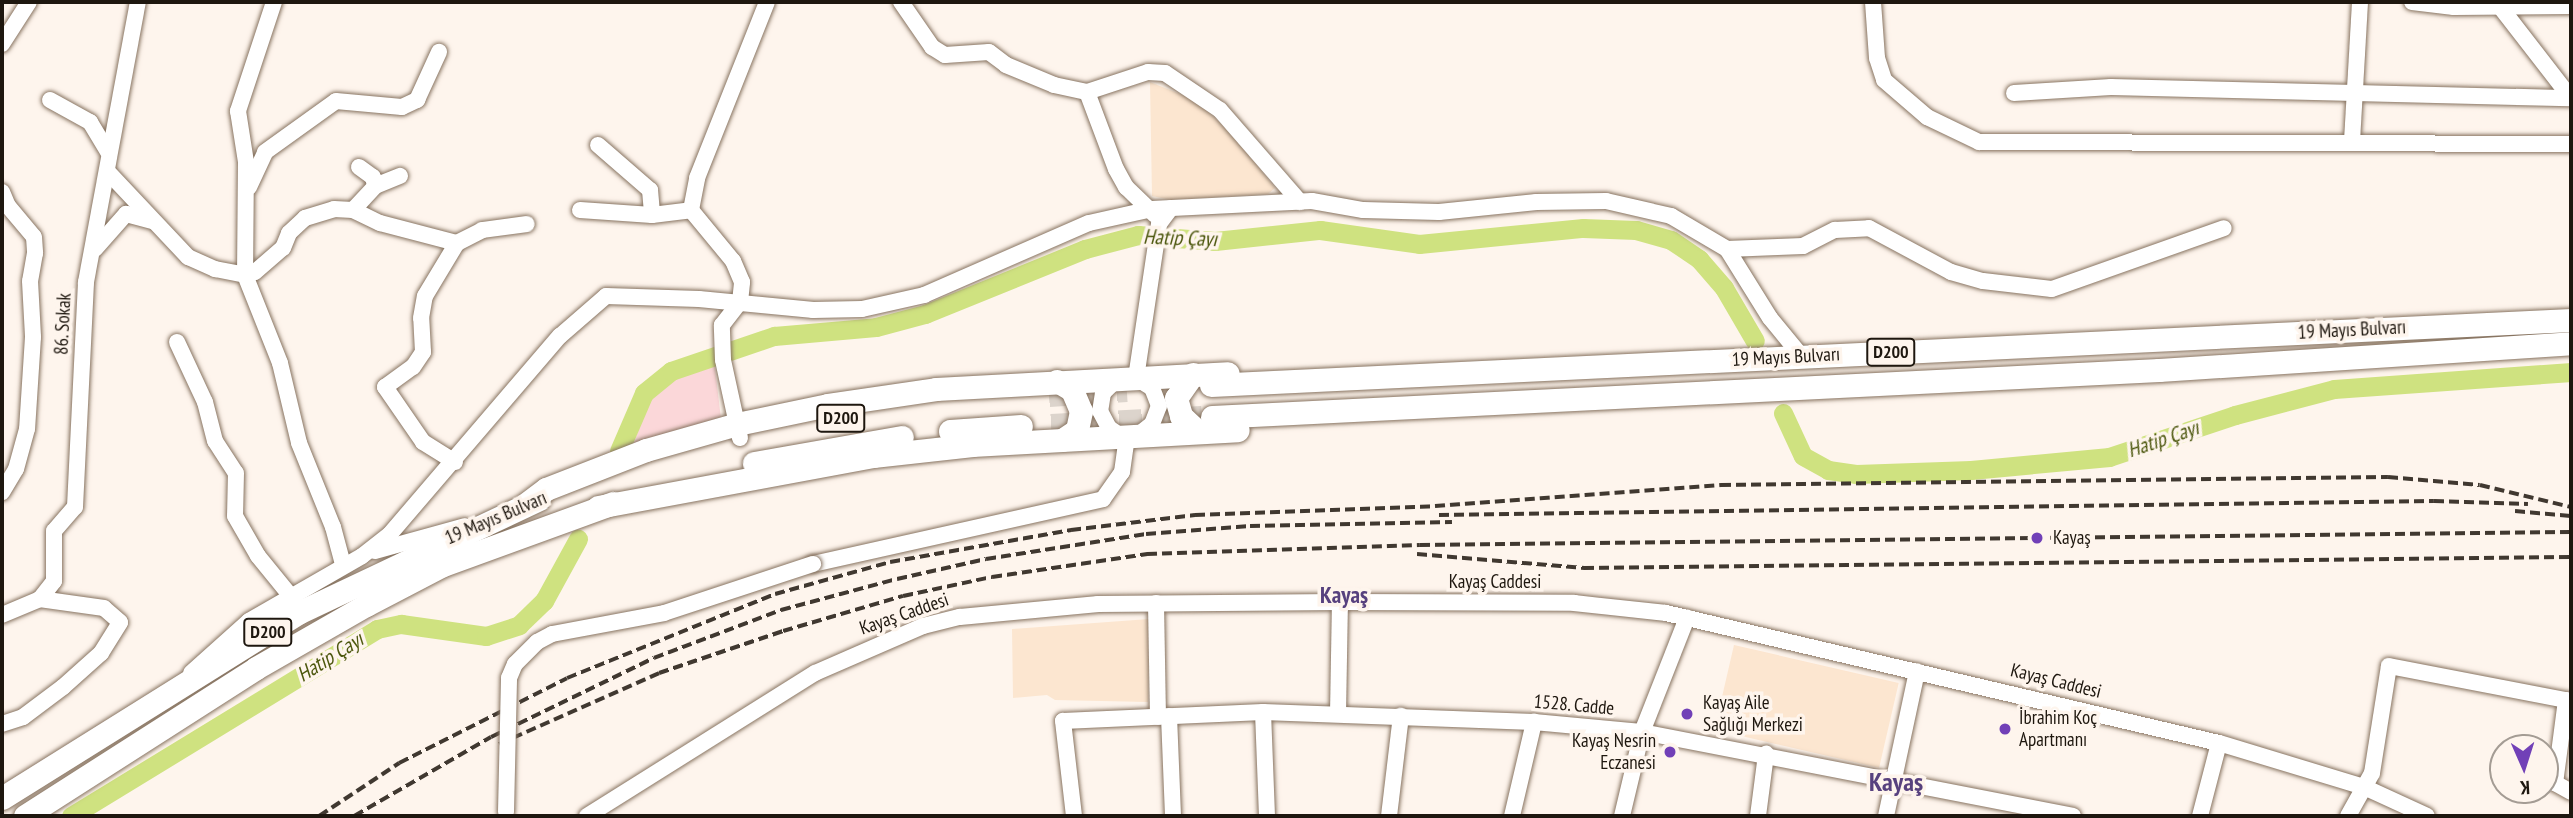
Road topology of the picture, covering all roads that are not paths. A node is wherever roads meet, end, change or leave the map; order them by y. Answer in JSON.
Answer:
{"nodes":[{"id":1,"x":29,"y":2,"type":"edge"},
{"id":2,"x":138,"y":2,"type":"edge"},
{"id":3,"x":274,"y":2,"type":"edge"},
{"id":4,"x":767,"y":2,"type":"edge"},
{"id":5,"x":901,"y":2,"type":"edge"},
{"id":6,"x":1873,"y":2,"type":"edge"},
{"id":7,"x":2360,"y":2,"type":"edge"},
{"id":8,"x":2412,"y":2,"type":"edge"},
{"id":9,"x":2498,"y":4,"type":"edge"},
{"id":10,"x":2571,"y":6,"type":"edge"},
{"id":11,"x":2,"y":44,"type":"edge"},
{"id":12,"x":439,"y":52,"type":"dead end"},
{"id":13,"x":1087,"y":92,"type":"junction"},
{"id":14,"x":2014,"y":93,"type":"dead end"},
{"id":15,"x":2354,"y":93,"type":"junction"},
{"id":16,"x":2571,"y":98,"type":"edge"},
{"id":17,"x":50,"y":100,"type":"dead end"},
{"id":18,"x":2352,"y":141,"type":"junction"},
{"id":19,"x":2571,"y":144,"type":"edge"},
{"id":20,"x":598,"y":145,"type":"dead end"},
{"id":21,"x":108,"y":152,"type":"junction"},
{"id":22,"x":359,"y":167,"type":"dead end"},
{"id":23,"x":108,"y":172,"type":"junction"},
{"id":24,"x":400,"y":176,"type":"dead end"},
{"id":25,"x":375,"y":186,"type":"junction"},
{"id":26,"x":2,"y":192,"type":"edge"},
{"id":27,"x":245,"y":200,"type":"junction"},
{"id":28,"x":1300,"y":202,"type":"junction"},
{"id":29,"x":353,"y":210,"type":"junction"},
{"id":30,"x":691,"y":210,"type":"junction"},
{"id":31,"x":580,"y":211,"type":"dead end"},
{"id":32,"x":652,"y":215,"type":"junction"},
{"id":33,"x":158,"y":223,"type":"junction"},
{"id":34,"x":527,"y":224,"type":"dead end"},
{"id":35,"x":1156,"y":224,"type":"junction"},
{"id":36,"x":2224,"y":228,"type":"dead end"},
{"id":37,"x":457,"y":243,"type":"junction"},
{"id":38,"x":1727,"y":249,"type":"junction"},
{"id":39,"x":94,"y":251,"type":"junction"},
{"id":40,"x":245,"y":275,"type":"junction"},
{"id":41,"x":740,"y":302,"type":"junction"},
{"id":42,"x":2571,"y":305,"type":"edge"},
{"id":43,"x":2571,"y":320,"type":"edge"},
{"id":44,"x":2433,"y":326,"type":"junction"},
{"id":45,"x":177,"y":342,"type":"dead end"},
{"id":46,"x":2571,"y":343,"type":"edge"},
{"id":47,"x":2422,"y":351,"type":"junction"},
{"id":48,"x":2571,"y":356,"type":"edge"},
{"id":49,"x":1802,"y":357,"type":"junction"},
{"id":50,"x":1126,"y":379,"type":"junction"},
{"id":51,"x":1202,"y":380,"type":"junction"},
{"id":52,"x":1053,"y":388,"type":"junction"},
{"id":53,"x":1205,"y":424,"type":"junction"},
{"id":54,"x":738,"y":431,"type":"junction"},
{"id":55,"x":1057,"y":432,"type":"junction"},
{"id":56,"x":1129,"y":436,"type":"junction"},
{"id":57,"x":637,"y":460,"type":"junction"},
{"id":58,"x":455,"y":462,"type":"junction"},
{"id":59,"x":2,"y":492,"type":"edge"},
{"id":60,"x":526,"y":504,"type":"junction"},
{"id":61,"x":411,"y":510,"type":"junction"},
{"id":62,"x":484,"y":522,"type":"junction"},
{"id":63,"x":419,"y":537,"type":"junction"},
{"id":64,"x":362,"y":556,"type":"junction"},
{"id":65,"x":343,"y":565,"type":"junction"},
{"id":66,"x":289,"y":594,"type":"junction"},
{"id":67,"x":40,"y":599,"type":"junction"},
{"id":68,"x":1340,"y":602,"type":"junction"},
{"id":69,"x":1156,"y":603,"type":"junction"},
{"id":70,"x":2,"y":615,"type":"edge"},
{"id":71,"x":1687,"y":618,"type":"junction"},
{"id":72,"x":1917,"y":671,"type":"junction"},
{"id":73,"x":172,"y":693,"type":"junction"},
{"id":74,"x":2568,"y":700,"type":"edge"},
{"id":75,"x":1263,"y":712,"type":"junction"},
{"id":76,"x":1338,"y":714,"type":"junction"},
{"id":77,"x":1401,"y":716,"type":"junction"},
{"id":78,"x":1163,"y":717,"type":"junction"},
{"id":79,"x":1534,"y":722,"type":"junction"},
{"id":80,"x":2,"y":724,"type":"edge"},
{"id":81,"x":1642,"y":732,"type":"junction"},
{"id":82,"x":2219,"y":743,"type":"junction"},
{"id":83,"x":1766,"y":754,"type":"junction"},
{"id":84,"x":1893,"y":780,"type":"junction"},
{"id":85,"x":2364,"y":787,"type":"junction"},
{"id":86,"x":2571,"y":792,"type":"edge"},
{"id":87,"x":2,"y":798,"type":"edge"},
{"id":88,"x":607,"y":812,"type":"edge"},
{"id":89,"x":506,"y":814,"type":"edge"},
{"id":90,"x":25,"y":816,"type":"edge"},
{"id":91,"x":587,"y":816,"type":"edge"},
{"id":92,"x":1074,"y":816,"type":"edge"},
{"id":93,"x":1173,"y":816,"type":"edge"},
{"id":94,"x":1267,"y":816,"type":"edge"},
{"id":95,"x":1389,"y":816,"type":"edge"},
{"id":96,"x":1512,"y":816,"type":"edge"},
{"id":97,"x":1622,"y":816,"type":"edge"},
{"id":98,"x":1759,"y":816,"type":"edge"},
{"id":99,"x":1885,"y":816,"type":"edge"},
{"id":100,"x":2073,"y":816,"type":"edge"},
{"id":101,"x":2200,"y":816,"type":"edge"},
{"id":102,"x":2348,"y":816,"type":"edge"},
{"id":103,"x":2427,"y":816,"type":"edge"}],
"edges":[{"from":1,"to":11,"type":"street"},
{"from":2,"to":21,"type":"street","name":"86. Sokak"},
{"from":3,"to":27,"type":"street"},
{"from":4,"to":30,"type":"street"},
{"from":5,"to":13,"type":"street"},
{"from":6,"to":18,"type":"street"},
{"from":7,"to":15,"type":"street"},
{"from":8,"to":9,"type":"street"},
{"from":9,"to":10,"type":"street"},
{"from":9,"to":16,"type":"street"},
{"from":12,"to":27,"type":"street"},
{"from":13,"to":28,"type":"street"},
{"from":13,"to":35,"type":"street"},
{"from":14,"to":15,"type":"street"},
{"from":15,"to":16,"type":"street"},
{"from":15,"to":18,"type":"street"},
{"from":17,"to":21,"type":"street"},
{"from":18,"to":19,"type":"street"},
{"from":20,"to":32,"type":"street"},
{"from":21,"to":23,"type":"street","name":"86. Sokak"},
{"from":22,"to":25,"type":"street"},
{"from":23,"to":33,"type":"street"},
{"from":23,"to":39,"type":"street","name":"86. Sokak"},
{"from":24,"to":25,"type":"street"},
{"from":25,"to":29,"type":"street"},
{"from":26,"to":59,"type":"street","name":"86. Sokak"},
{"from":27,"to":40,"type":"street"},
{"from":28,"to":35,"type":"street"},
{"from":28,"to":38,"type":"street"},
{"from":29,"to":37,"type":"street"},
{"from":29,"to":40,"type":"street"},
{"from":30,"to":32,"type":"street"},
{"from":30,"to":41,"type":"street"},
{"from":31,"to":32,"type":"street"},
{"from":33,"to":39,"type":"street"},
{"from":33,"to":40,"type":"street"},
{"from":34,"to":37,"type":"street"},
{"from":35,"to":41,"type":"street"},
{"from":35,"to":50,"type":"street"},
{"from":36,"to":38,"type":"street"},
{"from":37,"to":58,"type":"street"},
{"from":38,"to":49,"type":"street"},
{"from":39,"to":67,"type":"street","name":"86. Sokak"},
{"from":40,"to":65,"type":"street"},
{"from":41,"to":54,"type":"street"},
{"from":41,"to":58,"type":"street"},
{"from":42,"to":44,"type":"highway"},
{"from":43,"to":44,"type":"highway","name":"19 Mayıs Bulvarı","number":"D200"},
{"from":44,"to":49,"type":"highway","name":"19 Mayıs Bulvarı","number":"D200"},
{"from":45,"to":66,"type":"street"},
{"from":46,"to":47,"type":"highway","name":"19 Mayıs Bulvarı","number":"D200"},
{"from":47,"to":48,"type":"highway"},
{"from":47,"to":53,"type":"highway","name":"19 Mayıs Bulvarı","number":"D200"},
{"from":49,"to":51,"type":"highway","name":"19 Mayıs Bulvarı","number":"D200"},
{"from":50,"to":51,"type":"highway","name":"19 Mayıs Bulvarı"},
{"from":50,"to":52,"type":"highway","name":"19 Mayıs Bulvarı"},
{"from":50,"to":56,"type":"street"},
{"from":50,"to":56,"type":"street"},
{"from":51,"to":53,"type":"highway"},
{"from":52,"to":54,"type":"highway","name":"19 Mayıs Bulvarı"},
{"from":52,"to":55,"type":"highway"},
{"from":53,"to":56,"type":"highway","name":"19 Mayıs Bulvarı"},
{"from":54,"to":57,"type":"highway","name":"19 Mayıs Bulvarı"},
{"from":55,"to":56,"type":"highway","name":"19 Mayıs Bulvarı"},
{"from":55,"to":90,"type":"highway","name":"19 Mayıs Bulvarı","number":"D200"},
{"from":56,"to":89,"type":"street","bridge":true},
{"from":57,"to":60,"type":"highway","name":"19 Mayıs Bulvarı","number":"D200"},
{"from":57,"to":60,"type":"highway"},
{"from":58,"to":61,"type":"street"},
{"from":60,"to":62,"type":"highway","name":"19 Mayıs Bulvarı","number":"D200"},
{"from":61,"to":63,"type":"street"},
{"from":61,"to":64,"type":"street"},
{"from":62,"to":63,"type":"street"},
{"from":62,"to":73,"type":"highway","name":"19 Mayıs Bulvarı","number":"D200"},
{"from":63,"to":64,"type":"street"},
{"from":64,"to":65,"type":"street"},
{"from":65,"to":66,"type":"street"},
{"from":66,"to":73,"type":"street"},
{"from":67,"to":70,"type":"street"},
{"from":67,"to":80,"type":"street"},
{"from":68,"to":69,"type":"street","name":"Kayaş Caddesi"},
{"from":68,"to":71,"type":"street","name":"Kayaş Caddesi"},
{"from":68,"to":76,"type":"street"},
{"from":69,"to":78,"type":"street"},
{"from":69,"to":88,"type":"street","name":"Kayaş Caddesi"},
{"from":71,"to":72,"type":"street","name":"Kayaş Caddesi"},
{"from":71,"to":81,"type":"street"},
{"from":72,"to":82,"type":"street","name":"Kayaş Caddesi"},
{"from":72,"to":84,"type":"street"},
{"from":73,"to":87,"type":"highway","name":"19 Mayıs Bulvarı","number":"D200"},
{"from":74,"to":85,"type":"street"},
{"from":74,"to":86,"type":"street"},
{"from":75,"to":76,"type":"street","name":"1528. Cadde"},
{"from":75,"to":78,"type":"street","name":"1528. Cadde"},
{"from":75,"to":94,"type":"street"},
{"from":76,"to":77,"type":"street","name":"1528. Cadde"},
{"from":77,"to":79,"type":"street","name":"1528. Cadde"},
{"from":77,"to":95,"type":"street"},
{"from":78,"to":92,"type":"street","name":"1528. Cadde"},
{"from":78,"to":93,"type":"street"},
{"from":79,"to":81,"type":"street","name":"1528. Cadde"},
{"from":79,"to":96,"type":"street"},
{"from":81,"to":83,"type":"street","name":"1528. Cadde"},
{"from":81,"to":97,"type":"street"},
{"from":82,"to":85,"type":"street","name":"Kayaş Caddesi"},
{"from":82,"to":101,"type":"street"},
{"from":83,"to":84,"type":"street","name":"1528. Cadde"},
{"from":83,"to":98,"type":"street"},
{"from":84,"to":99,"type":"street"},
{"from":84,"to":100,"type":"street","name":"1528. Cadde"},
{"from":85,"to":102,"type":"street"},
{"from":85,"to":103,"type":"street","name":"Kayaş Caddesi"},
{"from":88,"to":91,"type":"street","name":"Kayaş Caddesi"}]}
